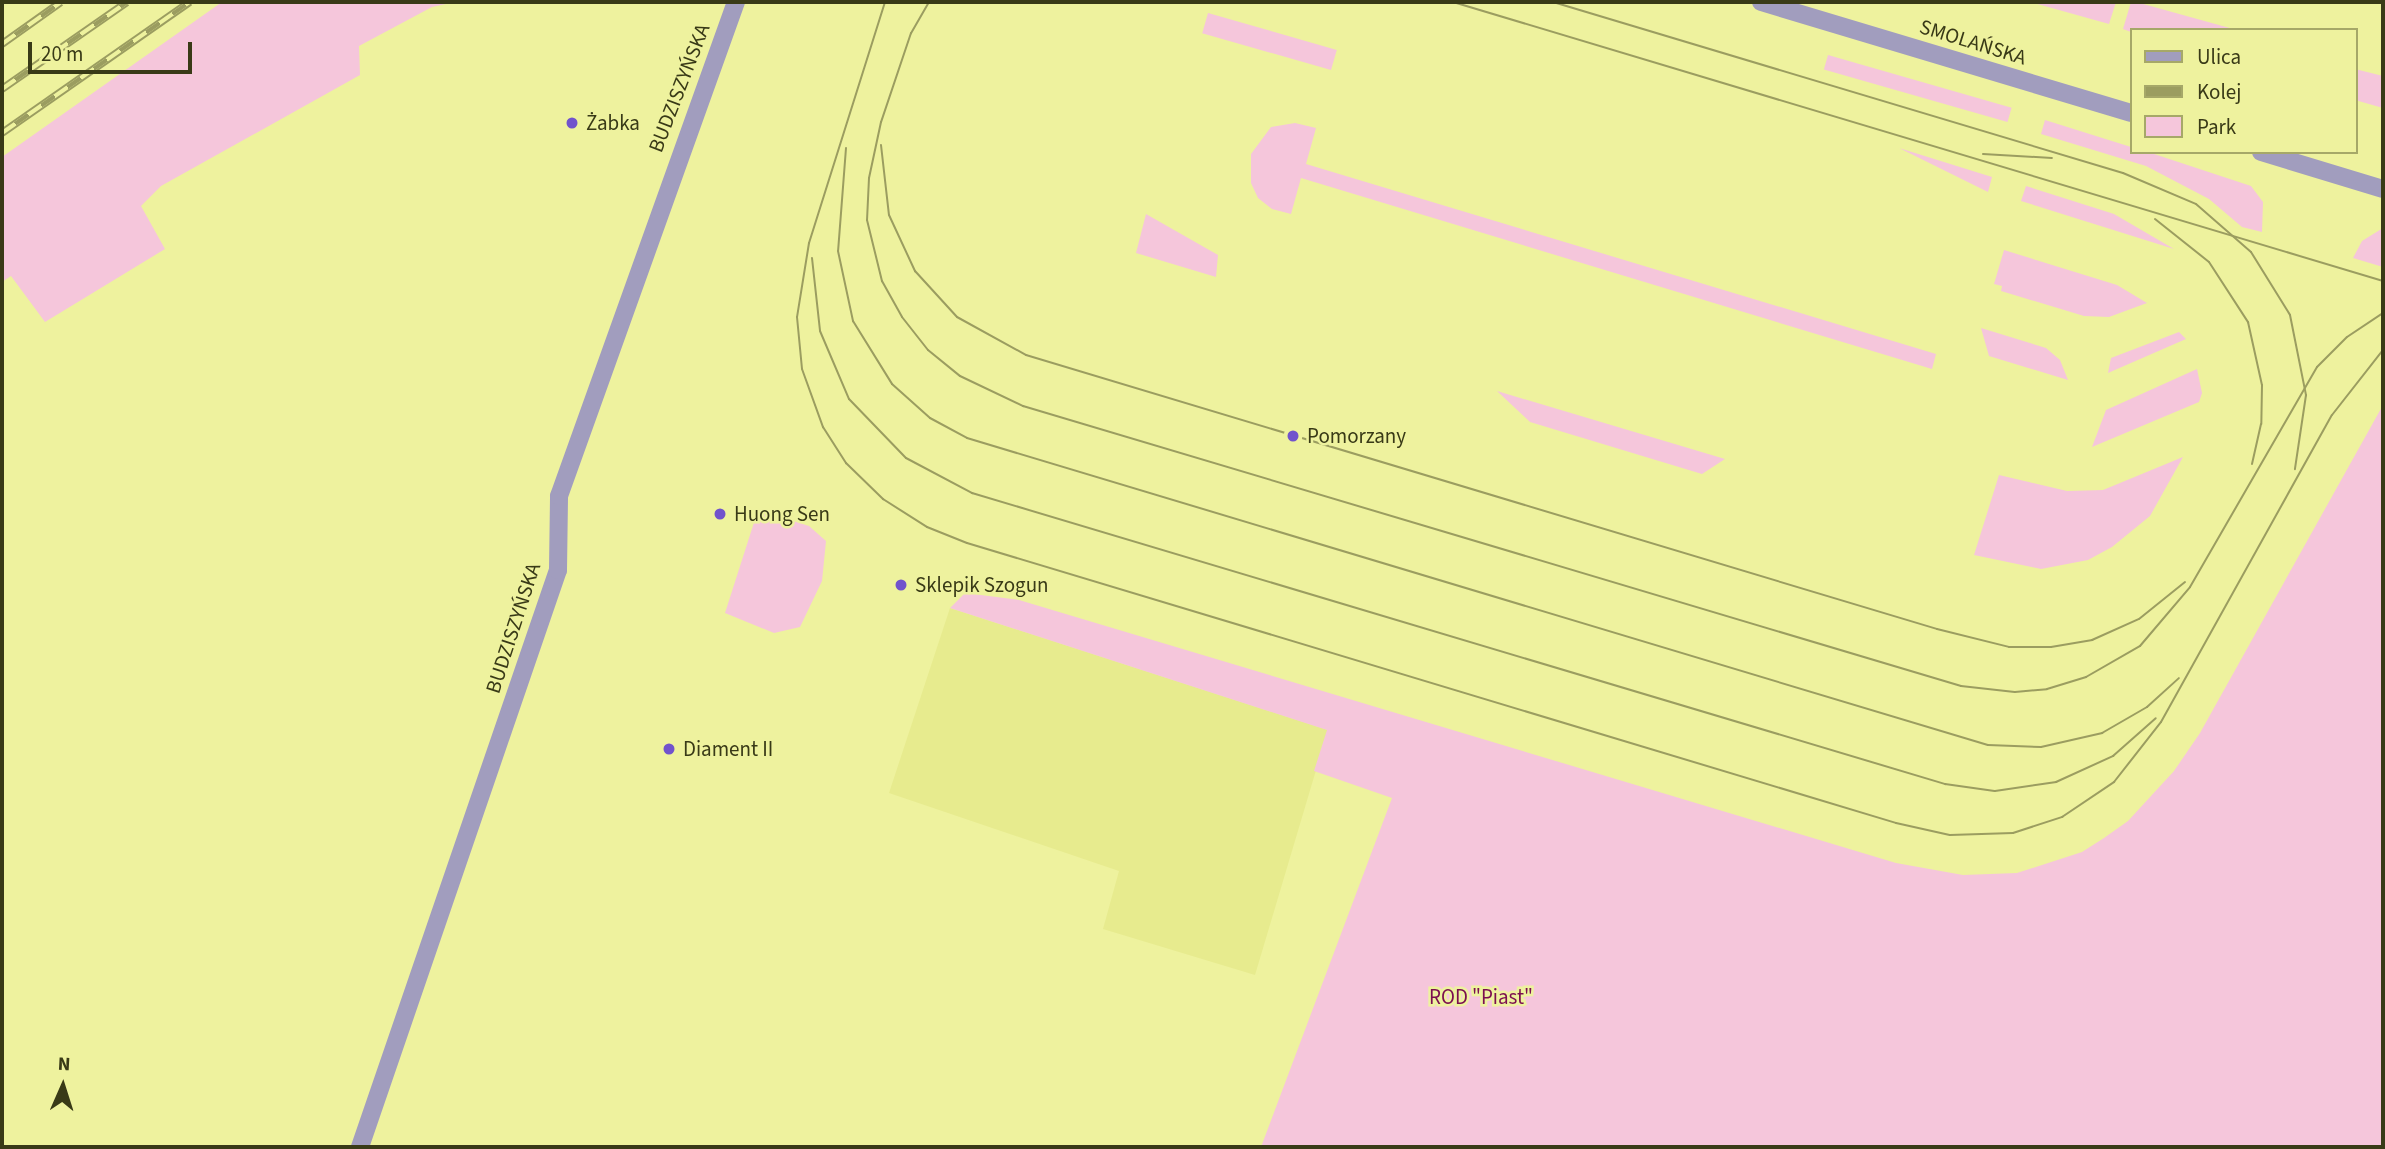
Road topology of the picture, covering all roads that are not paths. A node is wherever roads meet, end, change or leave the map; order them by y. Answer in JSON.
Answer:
{"nodes":[{"id":1,"x":736,"y":2,"type":"edge"},
{"id":2,"x":1761,"y":2,"type":"edge"},
{"id":3,"x":2130,"y":113,"type":"edge"},
{"id":4,"x":2268,"y":154,"type":"edge"},
{"id":5,"x":2383,"y":189,"type":"edge"},
{"id":6,"x":360,"y":1147,"type":"edge"}],
"edges":[{"from":1,"to":6,"type":"street","name":"BUDZISZYŃSKA"},
{"from":2,"to":3,"type":"street","name":"SMOLAŃSKA"},
{"from":4,"to":5,"type":"street"}]}
